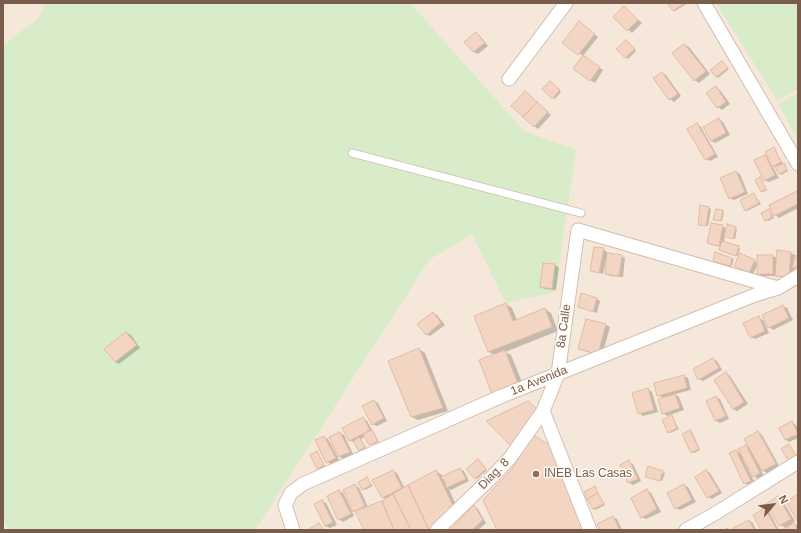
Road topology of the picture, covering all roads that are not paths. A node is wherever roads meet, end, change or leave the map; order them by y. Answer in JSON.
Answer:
{"nodes":[{"id":1,"x":566,"y":3,"type":"edge"},
{"id":2,"x":704,"y":3,"type":"edge"},
{"id":3,"x":509,"y":79,"type":"dead end"},
{"id":4,"x":352,"y":153,"type":"dead end"},
{"id":5,"x":798,"y":164,"type":"edge"},
{"id":6,"x":581,"y":213,"type":"dead end"},
{"id":7,"x":798,"y":276,"type":"edge"},
{"id":8,"x":778,"y":288,"type":"junction"},
{"id":9,"x":558,"y":374,"type":"junction"},
{"id":10,"x":543,"y":411,"type":"junction"},
{"id":11,"x":798,"y":462,"type":"edge"},
{"id":12,"x":293,"y":530,"type":"edge"},
{"id":13,"x":437,"y":530,"type":"edge"},
{"id":14,"x":590,"y":530,"type":"edge"},
{"id":15,"x":686,"y":530,"type":"edge"}],
"edges":[{"from":1,"to":3,"type":"street"},
{"from":2,"to":5,"type":"street"},
{"from":4,"to":6,"type":"lane"},
{"from":7,"to":8,"type":"street","name":"1a Avenida"},
{"from":8,"to":9,"type":"street","name":"1a Avenida"},
{"from":8,"to":9,"type":"street","name":"8a Calle"},
{"from":9,"to":10,"type":"street","name":"8a Calle"},
{"from":9,"to":12,"type":"street","name":"1a Avenida"},
{"from":10,"to":13,"type":"street","name":"Diag. 8"},
{"from":10,"to":14,"type":"street"},
{"from":11,"to":15,"type":"street"}]}
